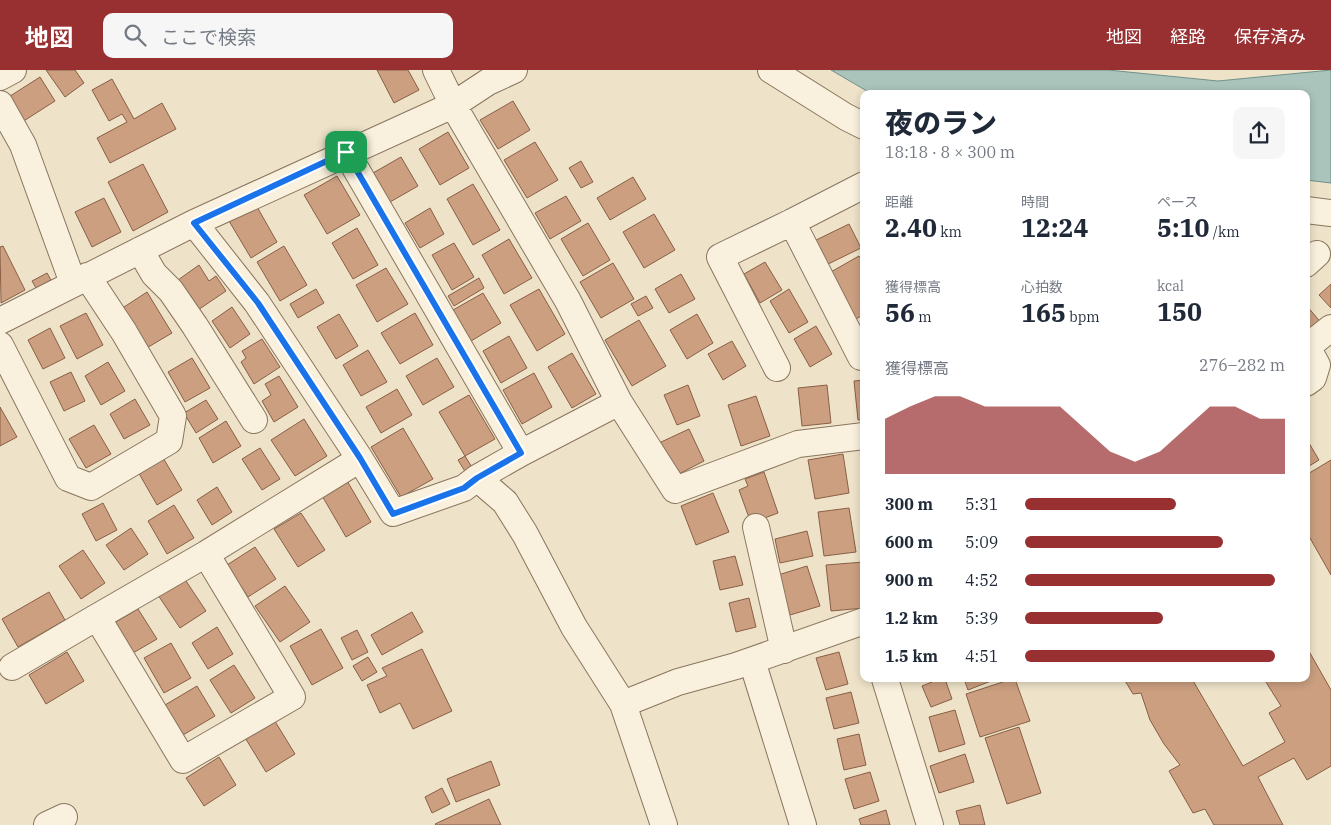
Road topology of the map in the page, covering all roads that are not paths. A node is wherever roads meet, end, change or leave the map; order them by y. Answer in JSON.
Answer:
{"nodes":[{"id":1,"x":13,"y":70,"type":"edge"},
{"id":2,"x":436,"y":70,"type":"edge"},
{"id":3,"x":514,"y":70,"type":"edge"},
{"id":4,"x":771,"y":70,"type":"edge"},
{"id":5,"x":0,"y":76,"type":"edge"},
{"id":6,"x":0,"y":104,"type":"edge"},
{"id":7,"x":453,"y":105,"type":"junction"},
{"id":8,"x":860,"y":124,"type":"edge"},
{"id":9,"x":346,"y":152,"type":"junction"},
{"id":10,"x":860,"y":194,"type":"edge"},
{"id":11,"x":1310,"y":210,"type":"edge"},
{"id":12,"x":1331,"y":213,"type":"edge"},
{"id":13,"x":792,"y":222,"type":"junction"},
{"id":14,"x":194,"y":223,"type":"junction"},
{"id":15,"x":140,"y":250,"type":"junction"},
{"id":16,"x":80,"y":280,"type":"junction"},
{"id":17,"x":0,"y":321,"type":"edge"},
{"id":18,"x":1331,"y":328,"type":"edge"},
{"id":19,"x":0,"y":345,"type":"edge"},
{"id":20,"x":1310,"y":345,"type":"edge"},
{"id":21,"x":1310,"y":352,"type":"edge"},
{"id":22,"x":860,"y":355,"type":"edge"},
{"id":23,"x":777,"y":368,"type":"dead end"},
{"id":24,"x":1310,"y":380,"type":"edge"},
{"id":25,"x":620,"y":402,"type":"junction"},
{"id":26,"x":254,"y":420,"type":"dead end"},
{"id":27,"x":860,"y":436,"type":"edge"},
{"id":28,"x":521,"y":453,"type":"junction"},
{"id":29,"x":360,"y":458,"type":"junction"},
{"id":30,"x":477,"y":478,"type":"junction"},
{"id":31,"x":756,"y":527,"type":"dead end"},
{"id":32,"x":206,"y":554,"type":"junction"},
{"id":33,"x":97,"y":617,"type":"junction"},
{"id":34,"x":860,"y":622,"type":"edge"},
{"id":35,"x":784,"y":650,"type":"junction"},
{"id":36,"x":752,"y":661,"type":"junction"},
{"id":37,"x":12,"y":667,"type":"dead end"},
{"id":38,"x":887,"y":682,"type":"edge"},
{"id":39,"x":623,"y":704,"type":"junction"},
{"id":40,"x":664,"y":825,"type":"edge"},
{"id":41,"x":803,"y":825,"type":"edge"},
{"id":42,"x":930,"y":825,"type":"edge"}],
"edges":[{"from":1,"to":5,"type":"street"},
{"from":2,"to":7,"type":"street"},
{"from":3,"to":7,"type":"street"},
{"from":4,"to":8,"type":"street"},
{"from":6,"to":16,"type":"street"},
{"from":7,"to":9,"type":"street"},
{"from":7,"to":25,"type":"street"},
{"from":9,"to":14,"type":"street"},
{"from":9,"to":28,"type":"street"},
{"from":10,"to":13,"type":"street"},
{"from":11,"to":12,"type":"street"},
{"from":13,"to":22,"type":"street"},
{"from":13,"to":23,"type":"street"},
{"from":14,"to":15,"type":"street"},
{"from":14,"to":29,"type":"street"},
{"from":15,"to":16,"type":"street"},
{"from":15,"to":26,"type":"street"},
{"from":16,"to":17,"type":"street"},
{"from":16,"to":19,"type":"street"},
{"from":18,"to":20,"type":"street"},
{"from":21,"to":24,"type":"street"},
{"from":25,"to":27,"type":"street"},
{"from":25,"to":28,"type":"street"},
{"from":28,"to":30,"type":"street"},
{"from":29,"to":30,"type":"street"},
{"from":29,"to":32,"type":"street"},
{"from":30,"to":39,"type":"street"},
{"from":31,"to":35,"type":"street"},
{"from":32,"to":33,"type":"street"},
{"from":32,"to":33,"type":"street"},
{"from":33,"to":37,"type":"street"},
{"from":34,"to":35,"type":"street"},
{"from":35,"to":36,"type":"street"},
{"from":36,"to":39,"type":"street"},
{"from":36,"to":41,"type":"street"},
{"from":38,"to":42,"type":"street"},
{"from":39,"to":40,"type":"street"}]}
